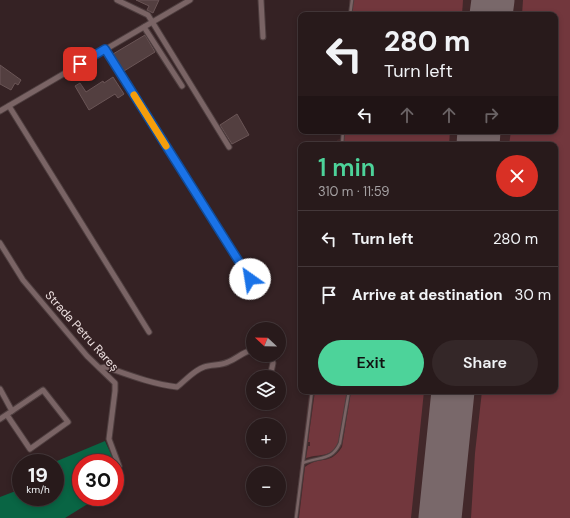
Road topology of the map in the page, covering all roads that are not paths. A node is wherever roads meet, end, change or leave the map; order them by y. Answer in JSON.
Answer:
{"nodes":[{"id":1,"x":117,"y":0,"type":"edge"},
{"id":2,"x":190,"y":0,"type":"edge"},
{"id":3,"x":261,"y":0,"type":"edge"},
{"id":4,"x":352,"y":0,"type":"edge"},
{"id":5,"x":350,"y":12,"type":"edge"},
{"id":6,"x":152,"y":22,"type":"junction"},
{"id":7,"x":144,"y":27,"type":"junction"},
{"id":8,"x":263,"y":36,"type":"dead end"},
{"id":9,"x":105,"y":49,"type":"junction"},
{"id":10,"x":182,"y":86,"type":"dead end"},
{"id":11,"x":9,"y":106,"type":"junction"},
{"id":12,"x":0,"y":112,"type":"edge"},
{"id":13,"x":230,"y":147,"type":"dead end"},
{"id":14,"x":0,"y":242,"type":"edge"},
{"id":15,"x":250,"y":279,"type":"dead end"},
{"id":16,"x":149,"y":332,"type":"dead end"},
{"id":17,"x":246,"y":351,"type":"edge"},
{"id":18,"x":100,"y":368,"type":"junction"},
{"id":19,"x":0,"y":389,"type":"edge"},
{"id":20,"x":312,"y":394,"type":"edge"},
{"id":21,"x":348,"y":394,"type":"edge"},
{"id":22,"x":9,"y":413,"type":"junction"},
{"id":23,"x":0,"y":419,"type":"edge"},
{"id":24,"x":115,"y":454,"type":"edge"},
{"id":25,"x":303,"y":463,"type":"junction"},
{"id":26,"x":296,"y":518,"type":"edge"}],
"edges":[{"from":1,"to":6,"type":"street"},
{"from":2,"to":6,"type":"street"},
{"from":3,"to":8,"type":"street"},
{"from":4,"to":5,"type":"lane"},
{"from":6,"to":7,"type":"street"},
{"from":6,"to":13,"type":"street"},
{"from":7,"to":9,"type":"street"},
{"from":7,"to":10,"type":"street"},
{"from":9,"to":11,"type":"street"},
{"from":9,"to":15,"type":"street"},
{"from":11,"to":12,"type":"street"},
{"from":11,"to":16,"type":"street"},
{"from":14,"to":18,"type":"street","name":"Strada Petru Rareș"},
{"from":17,"to":18,"type":"street"},
{"from":18,"to":24,"type":"street","name":"Strada Petru Rareș"},
{"from":19,"to":22,"type":"street"},
{"from":20,"to":25,"type":"lane"},
{"from":21,"to":25,"type":"lane"},
{"from":22,"to":22,"type":"street"},
{"from":22,"to":23,"type":"street"},
{"from":25,"to":26,"type":"lane"}]}
